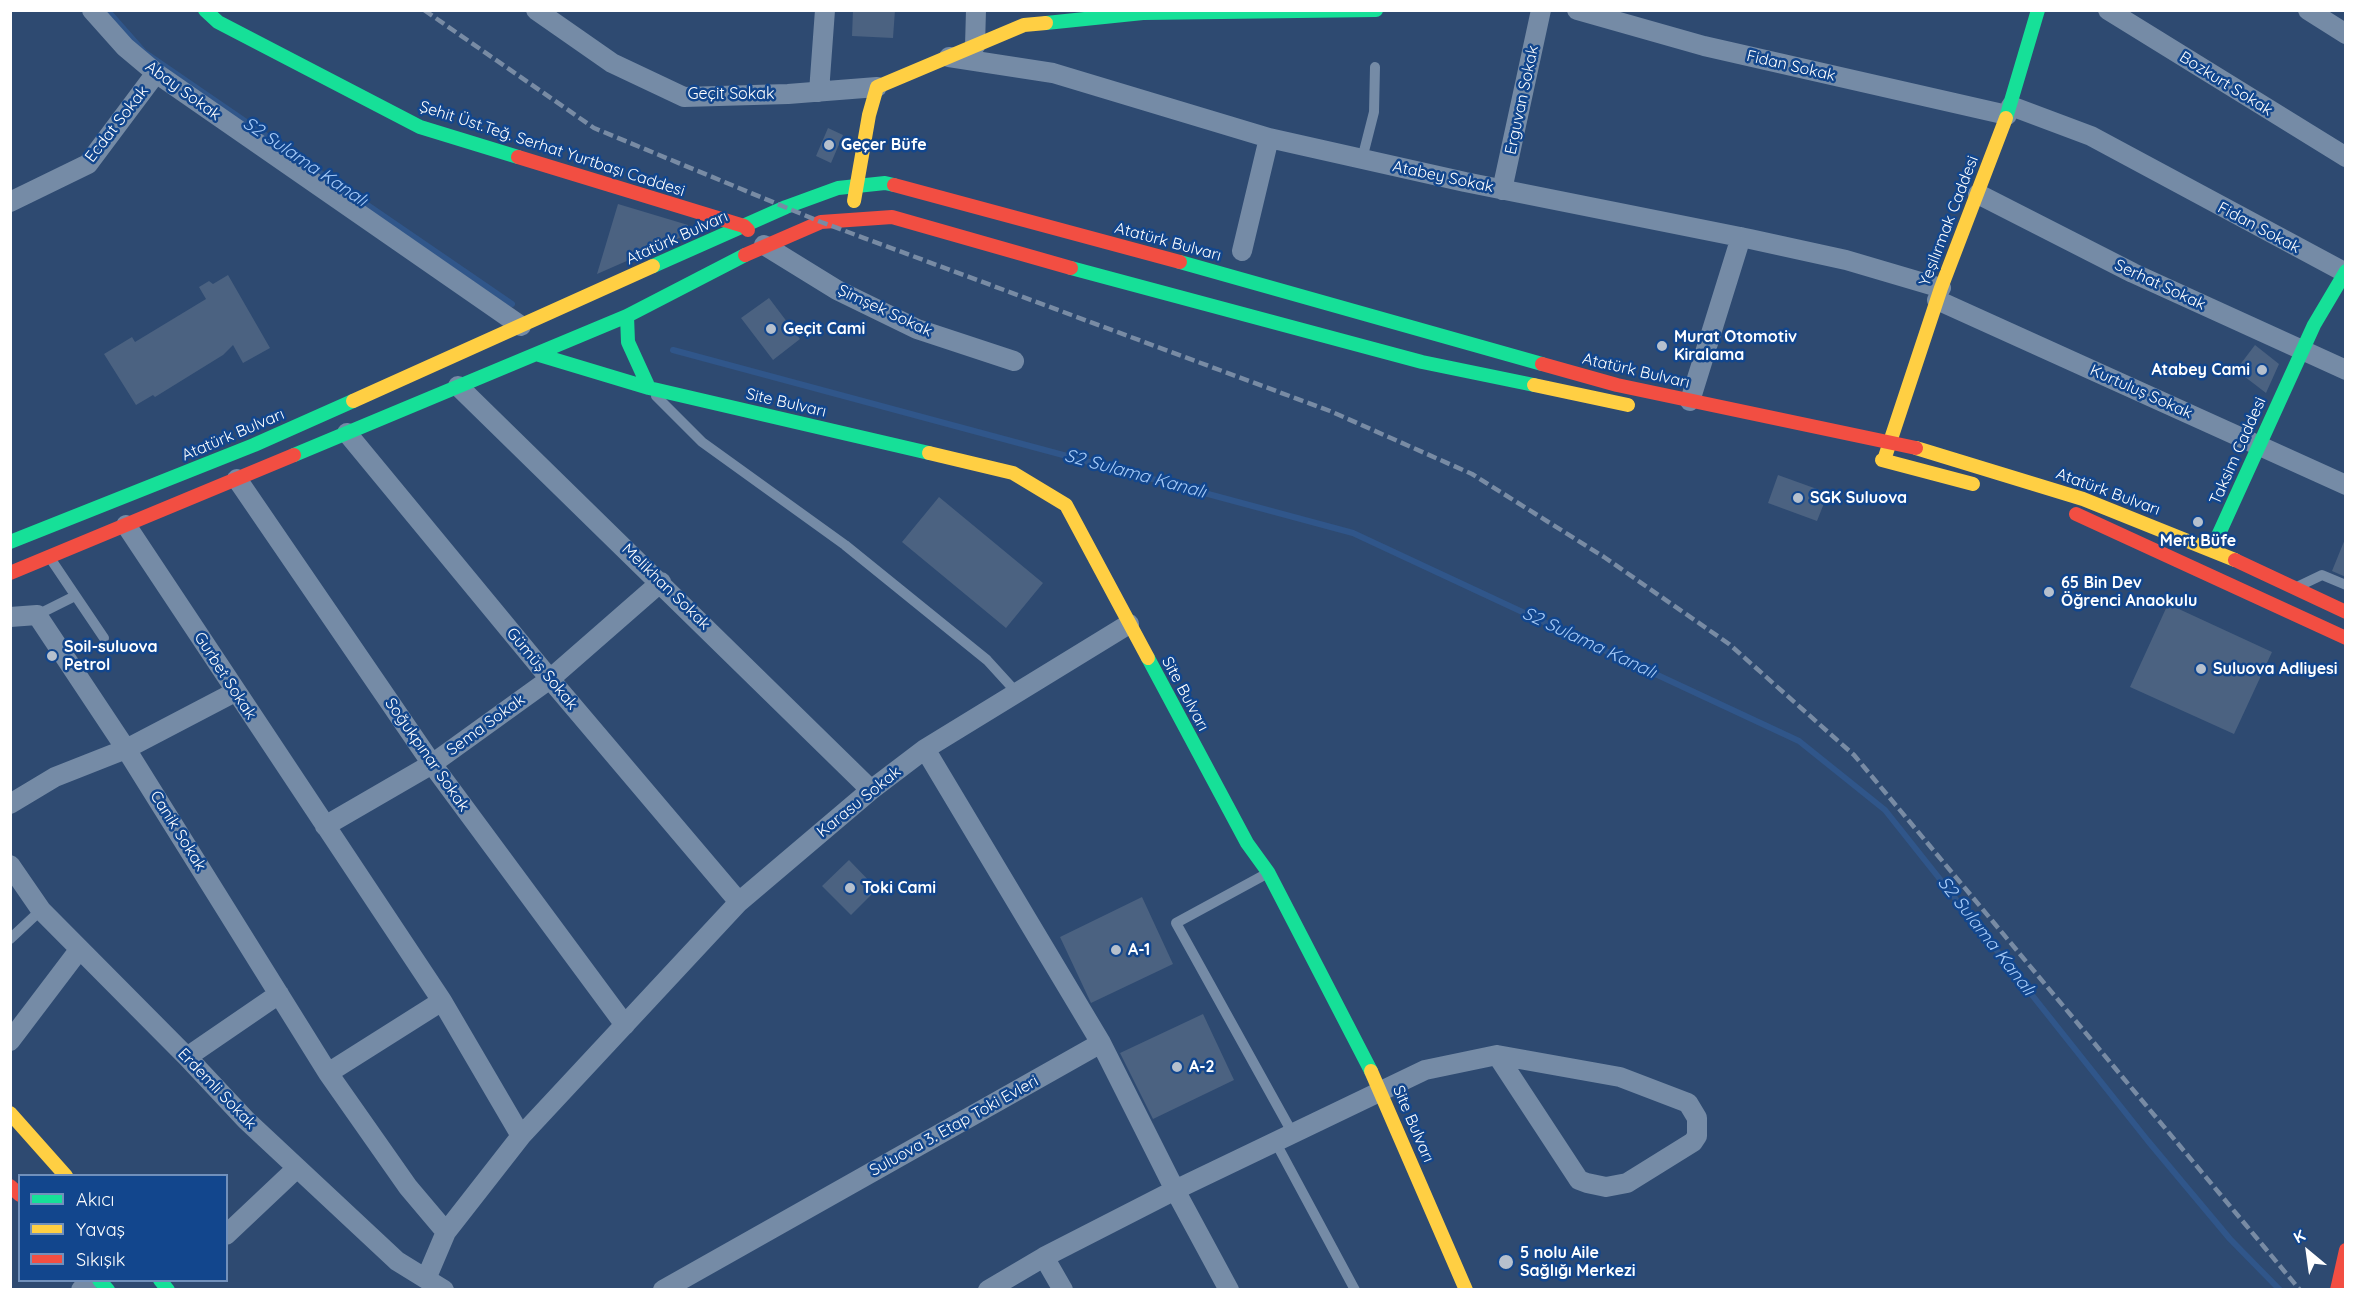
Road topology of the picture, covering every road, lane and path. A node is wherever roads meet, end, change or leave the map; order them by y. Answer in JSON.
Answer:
{"nodes":[{"id":1,"x":92,"y":10,"type":"edge"},
{"id":2,"x":205,"y":10,"type":"edge"},
{"id":3,"x":536,"y":10,"type":"edge"},
{"id":4,"x":825,"y":10,"type":"edge"},
{"id":5,"x":976,"y":10,"type":"edge"},
{"id":6,"x":1376,"y":10,"type":"edge"},
{"id":7,"x":1541,"y":10,"type":"edge"},
{"id":8,"x":1577,"y":10,"type":"edge"},
{"id":9,"x":2038,"y":10,"type":"edge"},
{"id":10,"x":2108,"y":10,"type":"edge"},
{"id":11,"x":2308,"y":10,"type":"edge"},
{"id":12,"x":1367,"y":11,"type":"edge"},
{"id":13,"x":1172,"y":12,"type":"edge"},
{"id":14,"x":1065,"y":16,"type":"edge"},
{"id":15,"x":2346,"y":34,"type":"edge"},
{"id":16,"x":975,"y":46,"type":"junction"},
{"id":17,"x":948,"y":57,"type":"junction"},
{"id":18,"x":1375,"y":67,"type":"dead end"},
{"id":19,"x":156,"y":73,"type":"junction"},
{"id":20,"x":878,"y":87,"type":"junction"},
{"id":21,"x":819,"y":92,"type":"junction"},
{"id":22,"x":2009,"y":111,"type":"junction"},
{"id":23,"x":1269,"y":138,"type":"junction"},
{"id":24,"x":2346,"y":157,"type":"edge"},
{"id":25,"x":1362,"y":159,"type":"junction"},
{"id":26,"x":858,"y":186,"type":"junction"},
{"id":27,"x":1502,"y":190,"type":"junction"},
{"id":28,"x":1978,"y":194,"type":"junction"},
{"id":29,"x":10,"y":202,"type":"edge"},
{"id":30,"x":821,"y":222,"type":"junction"},
{"id":31,"x":744,"y":226,"type":"junction"},
{"id":32,"x":1741,"y":237,"type":"junction"},
{"id":33,"x":764,"y":245,"type":"junction"},
{"id":34,"x":1242,"y":251,"type":"dead end"},
{"id":35,"x":2345,"y":272,"type":"edge"},
{"id":36,"x":1939,"y":294,"type":"junction"},
{"id":37,"x":627,"y":316,"type":"junction"},
{"id":38,"x":521,"y":326,"type":"junction"},
{"id":39,"x":2303,"y":349,"type":"junction"},
{"id":40,"x":536,"y":354,"type":"junction"},
{"id":41,"x":1014,"y":361,"type":"dead end"},
{"id":42,"x":2346,"y":370,"type":"edge"},
{"id":43,"x":458,"y":386,"type":"junction"},
{"id":44,"x":649,"y":388,"type":"junction"},
{"id":45,"x":1689,"y":401,"type":"junction"},
{"id":46,"x":1641,"y":408,"type":"dead end"},
{"id":47,"x":347,"y":433,"type":"junction"},
{"id":48,"x":1888,"y":442,"type":"junction"},
{"id":49,"x":2258,"y":445,"type":"junction"},
{"id":50,"x":237,"y":479,"type":"junction"},
{"id":51,"x":2346,"y":486,"type":"edge"},
{"id":52,"x":1989,"y":489,"type":"dead end"},
{"id":53,"x":2066,"y":511,"type":"dead end"},
{"id":54,"x":126,"y":525,"type":"junction"},
{"id":55,"x":10,"y":542,"type":"edge"},
{"id":56,"x":2212,"y":549,"type":"junction"},
{"id":57,"x":50,"y":557,"type":"junction"},
{"id":58,"x":10,"y":573,"type":"edge"},
{"id":59,"x":662,"y":582,"type":"junction"},
{"id":60,"x":2346,"y":585,"type":"edge"},
{"id":61,"x":2295,"y":588,"type":"junction"},
{"id":62,"x":75,"y":596,"type":"junction"},
{"id":63,"x":2346,"y":612,"type":"edge"},
{"id":64,"x":37,"y":615,"type":"junction"},
{"id":65,"x":10,"y":617,"type":"edge"},
{"id":66,"x":1129,"y":624,"type":"junction"},
{"id":67,"x":104,"y":638,"type":"dead end"},
{"id":68,"x":2346,"y":638,"type":"edge"},
{"id":69,"x":550,"y":679,"type":"junction"},
{"id":70,"x":235,"y":693,"type":"junction"},
{"id":71,"x":1018,"y":694,"type":"junction"},
{"id":72,"x":126,"y":748,"type":"junction"},
{"id":73,"x":926,"y":749,"type":"junction"},
{"id":74,"x":432,"y":764,"type":"junction"},
{"id":75,"x":871,"y":790,"type":"junction"},
{"id":76,"x":10,"y":804,"type":"edge"},
{"id":77,"x":325,"y":826,"type":"junction"},
{"id":78,"x":10,"y":866,"type":"edge"},
{"id":79,"x":1268,"y":872,"type":"junction"},
{"id":80,"x":739,"y":902,"type":"junction"},
{"id":81,"x":41,"y":910,"type":"junction"},
{"id":82,"x":10,"y":939,"type":"edge"},
{"id":83,"x":79,"y":950,"type":"junction"},
{"id":84,"x":279,"y":994,"type":"junction"},
{"id":85,"x":442,"y":1001,"type":"junction"},
{"id":86,"x":625,"y":1025,"type":"junction"},
{"id":87,"x":10,"y":1041,"type":"edge"},
{"id":88,"x":1101,"y":1042,"type":"junction"},
{"id":89,"x":1497,"y":1055,"type":"junction"},
{"id":90,"x":187,"y":1057,"type":"junction"},
{"id":91,"x":328,"y":1073,"type":"junction"},
{"id":92,"x":1382,"y":1090,"type":"junction"},
{"id":93,"x":10,"y":1113,"type":"edge"},
{"id":94,"x":521,"y":1136,"type":"junction"},
{"id":95,"x":1285,"y":1138,"type":"junction"},
{"id":96,"x":297,"y":1168,"type":"junction"},
{"id":97,"x":64,"y":1174,"type":"edge"},
{"id":98,"x":1175,"y":1190,"type":"junction"},
{"id":99,"x":446,"y":1232,"type":"junction"},
{"id":100,"x":228,"y":1233,"type":"edge"},
{"id":101,"x":2346,"y":1250,"type":"edge"},
{"id":102,"x":1044,"y":1257,"type":"junction"},
{"id":103,"x":426,"y":1279,"type":"junction"},
{"id":104,"x":444,"y":1290,"type":"edge"},
{"id":105,"x":663,"y":1290,"type":"edge"},
{"id":106,"x":988,"y":1290,"type":"edge"},
{"id":107,"x":1063,"y":1290,"type":"edge"},
{"id":108,"x":1229,"y":1290,"type":"edge"},
{"id":109,"x":1355,"y":1290,"type":"edge"},
{"id":110,"x":1466,"y":1290,"type":"edge"},
{"id":111,"x":2337,"y":1290,"type":"edge"}],
"edges":[{"from":1,"to":19,"type":"street","name":"Abay Sokak"},
{"from":2,"to":31,"type":"main road","name":"Şehit Üst.Teğ. Serhat Yurtbaşı Caddesi"},
{"from":3,"to":21,"type":"street","name":"Geçit Sokak"},
{"from":4,"to":21,"type":"street"},
{"from":5,"to":16,"type":"street"},
{"from":6,"to":12,"type":"main road"},
{"from":7,"to":27,"type":"street","name":"Erguvan Sokak"},
{"from":8,"to":22,"type":"street","name":"Fidan Sokak"},
{"from":9,"to":22,"type":"main road","name":"Yeşilırmak Caddesi"},
{"from":10,"to":24,"type":"street","name":"Bozkurt Sokak"},
{"from":11,"to":15,"type":"street"},
{"from":12,"to":13,"type":"main road"},
{"from":13,"to":14,"type":"main road"},
{"from":14,"to":16,"type":"main road"},
{"from":16,"to":17,"type":"main road"},
{"from":17,"to":20,"type":"main road"},
{"from":17,"to":23,"type":"street","name":"Atabey Sokak"},
{"from":18,"to":25,"type":"lane"},
{"from":19,"to":29,"type":"street","name":"Ecdat Sokak"},
{"from":19,"to":38,"type":"street","name":"Abay Sokak"},
{"from":20,"to":21,"type":"street","name":"Geçit Sokak"},
{"from":20,"to":26,"type":"main road"},
{"from":22,"to":28,"type":"main road","name":"Yeşilırmak Caddesi"},
{"from":22,"to":35,"type":"street","name":"Fidan Sokak"},
{"from":23,"to":25,"type":"street","name":"Atabey Sokak"},
{"from":23,"to":34,"type":"street"},
{"from":25,"to":27,"type":"street","name":"Atabey Sokak"},
{"from":26,"to":30,"type":"main road"},
{"from":26,"to":31,"type":"main road","name":"Atatürk Bulvarı"},
{"from":26,"to":45,"type":"main road","name":"Atatürk Bulvarı"},
{"from":27,"to":32,"type":"street","name":"Atabey Sokak"},
{"from":28,"to":36,"type":"main road","name":"Yeşilırmak Caddesi"},
{"from":28,"to":39,"type":"street","name":"Serhat Sokak"},
{"from":30,"to":33,"type":"main road"},
{"from":30,"to":46,"type":"main road"},
{"from":31,"to":33,"type":"main road","name":"Şehit Üst.Teğ. Serhat Yurtbaşı Caddesi"},
{"from":31,"to":38,"type":"main road","name":"Atatürk Bulvarı"},
{"from":32,"to":36,"type":"street","name":"Atabey Sokak"},
{"from":32,"to":45,"type":"street"},
{"from":33,"to":37,"type":"main road"},
{"from":33,"to":41,"type":"street","name":"Şimşek Sokak"},
{"from":35,"to":39,"type":"main road","name":"Taksim Caddesi"},
{"from":36,"to":48,"type":"main road","name":"Yeşilırmak Caddesi"},
{"from":36,"to":49,"type":"street","name":"Kurtuluş Sokak"},
{"from":37,"to":40,"type":"main road"},
{"from":37,"to":44,"type":"main road"},
{"from":38,"to":55,"type":"main road","name":"Atatürk Bulvarı"},
{"from":39,"to":42,"type":"street","name":"Serhat Sokak"},
{"from":39,"to":49,"type":"main road","name":"Taksim Caddesi"},
{"from":40,"to":43,"type":"main road"},
{"from":40,"to":44,"type":"main road","name":"Site Bulvarı"},
{"from":43,"to":47,"type":"main road"},
{"from":43,"to":59,"type":"street","name":"Melikhan Sokak"},
{"from":44,"to":66,"type":"main road","name":"Site Bulvarı"},
{"from":44,"to":71,"type":"lane"},
{"from":45,"to":48,"type":"main road","name":"Atatürk Bulvarı"},
{"from":47,"to":50,"type":"main road"},
{"from":47,"to":69,"type":"street","name":"Gümüş Sokak"},
{"from":48,"to":52,"type":"main road","name":"Yeşilırmak Caddesi"},
{"from":48,"to":56,"type":"main road","name":"Atatürk Bulvarı"},
{"from":49,"to":51,"type":"street","name":"Kurtuluş Sokak"},
{"from":49,"to":56,"type":"main road","name":"Taksim Caddesi"},
{"from":50,"to":54,"type":"main road"},
{"from":50,"to":74,"type":"street","name":"Soğukpınar Sokak"},
{"from":53,"to":68,"type":"main road","name":"Atatürk Bulvarı"},
{"from":54,"to":57,"type":"main road"},
{"from":54,"to":70,"type":"street","name":"Gurbet Sokak"},
{"from":56,"to":61,"type":"main road","name":"Atatürk Bulvarı"},
{"from":57,"to":58,"type":"main road"},
{"from":57,"to":62,"type":"lane"},
{"from":59,"to":69,"type":"street","name":"Sema Sokak"},
{"from":59,"to":75,"type":"street","name":"Melikhan Sokak"},
{"from":60,"to":61,"type":"lane"},
{"from":61,"to":63,"type":"main road","name":"Atatürk Bulvarı"},
{"from":62,"to":64,"type":"lane"},
{"from":62,"to":67,"type":"lane"},
{"from":64,"to":65,"type":"street"},
{"from":64,"to":72,"type":"street","name":"Canik Sokak"},
{"from":66,"to":71,"type":"street","name":"Karasu Sokak"},
{"from":66,"to":79,"type":"main road","name":"Site Bulvarı"},
{"from":69,"to":74,"type":"street","name":"Sema Sokak"},
{"from":69,"to":80,"type":"street","name":"Gümüş Sokak"},
{"from":70,"to":72,"type":"street"},
{"from":70,"to":77,"type":"street","name":"Gurbet Sokak"},
{"from":71,"to":73,"type":"street","name":"Karasu Sokak"},
{"from":72,"to":76,"type":"street"},
{"from":72,"to":84,"type":"street","name":"Canik Sokak"},
{"from":73,"to":75,"type":"street","name":"Karasu Sokak"},
{"from":73,"to":88,"type":"street"},
{"from":74,"to":77,"type":"street","name":"Sema Sokak"},
{"from":74,"to":86,"type":"street","name":"Soğukpınar Sokak"},
{"from":75,"to":80,"type":"street","name":"Karasu Sokak"},
{"from":77,"to":85,"type":"street","name":"Gurbet Sokak"},
{"from":78,"to":81,"type":"street","name":"Erdemli Sokak"},
{"from":79,"to":92,"type":"main road","name":"Site Bulvarı"},
{"from":79,"to":95,"type":"lane"},
{"from":80,"to":86,"type":"street","name":"Karasu Sokak"},
{"from":81,"to":82,"type":"lane"},
{"from":81,"to":83,"type":"street","name":"Erdemli Sokak"},
{"from":83,"to":87,"type":"street"},
{"from":83,"to":90,"type":"street","name":"Erdemli Sokak"},
{"from":84,"to":90,"type":"street"},
{"from":84,"to":91,"type":"street","name":"Canik Sokak"},
{"from":85,"to":91,"type":"street"},
{"from":85,"to":94,"type":"street","name":"Gurbet Sokak"},
{"from":86,"to":94,"type":"street","name":"Karasu Sokak"},
{"from":88,"to":98,"type":"street"},
{"from":88,"to":105,"type":"street","name":"Suluova 3. Etap Toki Evleri"},
{"from":89,"to":89,"type":"street"},
{"from":89,"to":92,"type":"street"},
{"from":90,"to":96,"type":"street","name":"Erdemli Sokak"},
{"from":91,"to":99,"type":"street","name":"Canik Sokak"},
{"from":92,"to":95,"type":"street"},
{"from":92,"to":110,"type":"main road","name":"Site Bulvarı"},
{"from":93,"to":97,"type":"main road"},
{"from":94,"to":99,"type":"street","name":"Karasu Sokak"},
{"from":95,"to":98,"type":"street"},
{"from":95,"to":109,"type":"lane"},
{"from":96,"to":100,"type":"street"},
{"from":96,"to":103,"type":"street","name":"Erdemli Sokak"},
{"from":98,"to":102,"type":"street"},
{"from":98,"to":108,"type":"street"},
{"from":99,"to":103,"type":"street","name":"Karasu Sokak"},
{"from":101,"to":111,"type":"main road"},
{"from":102,"to":106,"type":"street"},
{"from":102,"to":107,"type":"street"},
{"from":103,"to":104,"type":"street","name":"Erdemli Sokak"}]}
